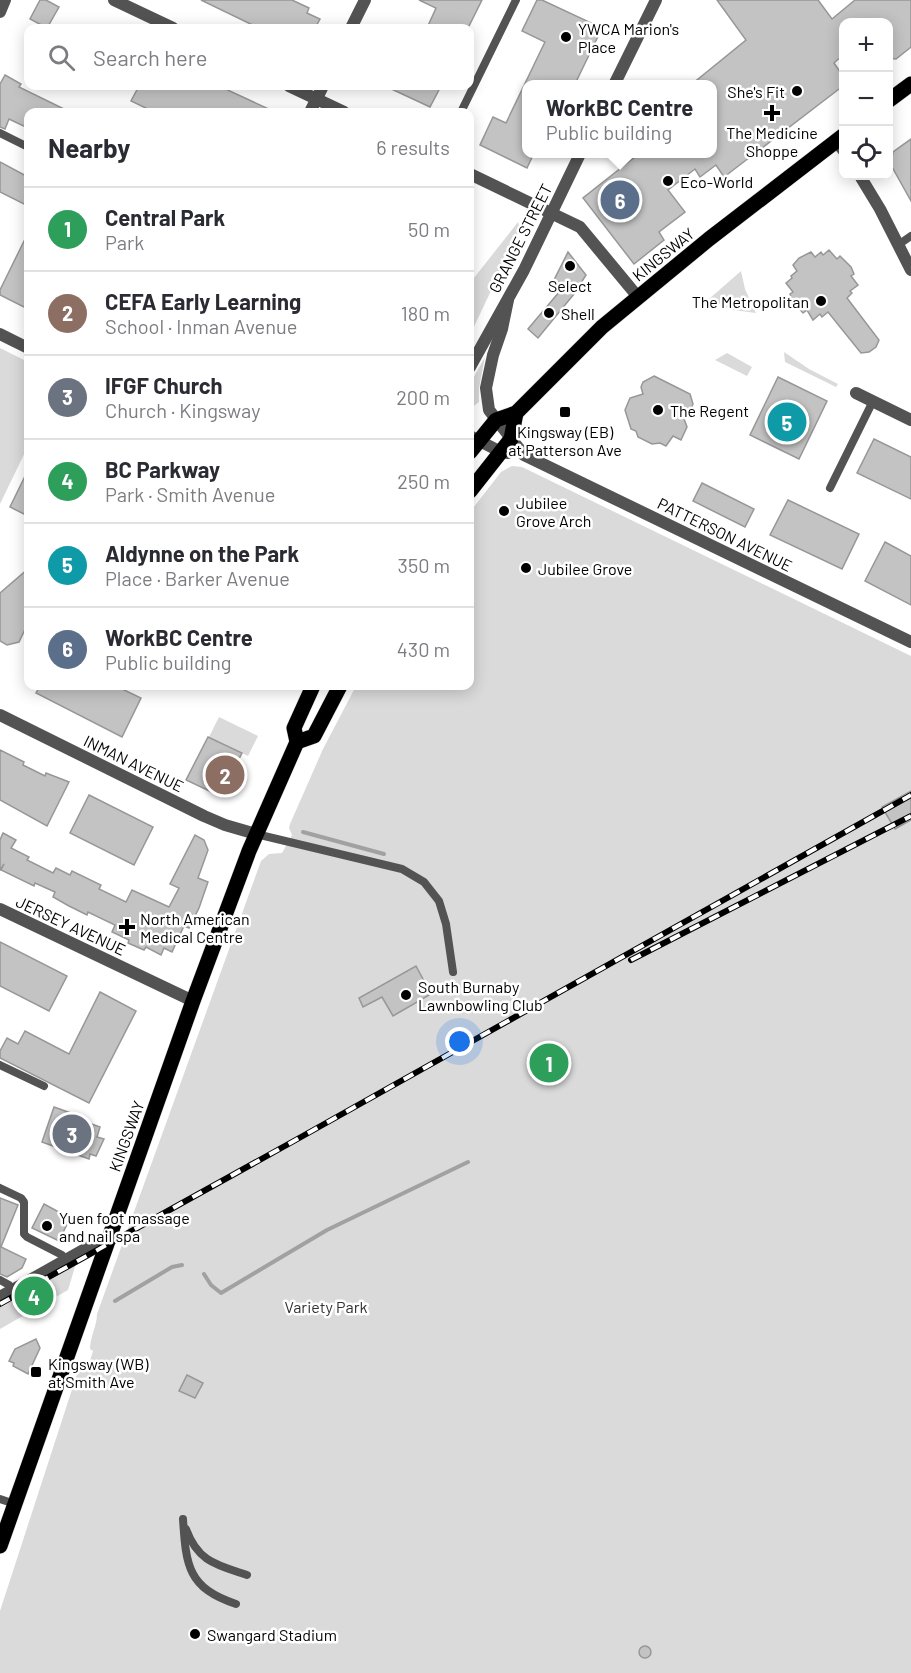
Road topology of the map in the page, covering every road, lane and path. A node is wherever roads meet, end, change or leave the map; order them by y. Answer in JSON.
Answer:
{"nodes":[{"id":1,"x":6,"y":0,"type":"edge"},
{"id":2,"x":114,"y":0,"type":"edge"},
{"id":3,"x":365,"y":0,"type":"edge"},
{"id":4,"x":516,"y":0,"type":"edge"},
{"id":5,"x":656,"y":0,"type":"edge"},
{"id":6,"x":0,"y":12,"type":"edge"},
{"id":7,"x":165,"y":24,"type":"edge"},
{"id":8,"x":353,"y":24,"type":"edge"},
{"id":9,"x":616,"y":80,"type":"edge"},
{"id":10,"x":911,"y":84,"type":"edge"},
{"id":11,"x":474,"y":86,"type":"edge"},
{"id":12,"x":298,"y":90,"type":"edge"},
{"id":13,"x":321,"y":90,"type":"edge"},
{"id":14,"x":472,"y":90,"type":"edge"},
{"id":15,"x":893,"y":97,"type":"edge"},
{"id":16,"x":317,"y":99,"type":"junction"},
{"id":17,"x":312,"y":108,"type":"edge"},
{"id":18,"x":336,"y":108,"type":"edge"},
{"id":19,"x":463,"y":108,"type":"edge"},
{"id":20,"x":0,"y":133,"type":"edge"},
{"id":21,"x":839,"y":144,"type":"edge"},
{"id":22,"x":24,"y":145,"type":"edge"},
{"id":23,"x":578,"y":158,"type":"edge"},
{"id":24,"x":474,"y":176,"type":"edge"},
{"id":25,"x":862,"y":180,"type":"edge"},
{"id":26,"x":551,"y":213,"type":"junction"},
{"id":27,"x":911,"y":236,"type":"edge"},
{"id":28,"x":898,"y":245,"type":"junction"},
{"id":29,"x":911,"y":270,"type":"edge"},
{"id":30,"x":638,"y":297,"type":"junction"},
{"id":31,"x":508,"y":300,"type":"junction"},
{"id":32,"x":0,"y":334,"type":"edge"},
{"id":33,"x":24,"y":346,"type":"edge"},
{"id":34,"x":474,"y":360,"type":"edge"},
{"id":35,"x":856,"y":393,"type":"dead end"},
{"id":36,"x":873,"y":401,"type":"junction"},
{"id":37,"x":516,"y":413,"type":"junction"},
{"id":38,"x":496,"y":420,"type":"junction"},
{"id":39,"x":911,"y":420,"type":"edge"},
{"id":40,"x":511,"y":439,"type":"junction"},
{"id":41,"x":474,"y":442,"type":"edge"},
{"id":42,"x":474,"y":443,"type":"edge"},
{"id":43,"x":501,"y":452,"type":"junction"},
{"id":44,"x":524,"y":455,"type":"junction"},
{"id":45,"x":474,"y":486,"type":"edge"},
{"id":46,"x":831,"y":488,"type":"dead end"},
{"id":47,"x":911,"y":642,"type":"edge"},
{"id":48,"x":311,"y":690,"type":"edge"},
{"id":49,"x":338,"y":690,"type":"edge"},
{"id":50,"x":0,"y":715,"type":"edge"},
{"id":51,"x":297,"y":742,"type":"junction"},
{"id":52,"x":256,"y":834,"type":"junction"},
{"id":53,"x":0,"y":909,"type":"edge"},
{"id":54,"x":453,"y":972,"type":"dead end"},
{"id":55,"x":193,"y":1001,"type":"junction"},
{"id":56,"x":0,"y":1065,"type":"edge"},
{"id":57,"x":44,"y":1086,"type":"dead end"},
{"id":58,"x":0,"y":1188,"type":"edge"},
{"id":59,"x":110,"y":1235,"type":"junction"},
{"id":60,"x":65,"y":1261,"type":"junction"},
{"id":61,"x":0,"y":1280,"type":"edge"},
{"id":62,"x":12,"y":1290,"type":"junction"},
{"id":63,"x":0,"y":1297,"type":"edge"},
{"id":64,"x":7,"y":1502,"type":"edge"},
{"id":65,"x":4,"y":1520,"type":"edge"},
{"id":66,"x":0,"y":1546,"type":"edge"},
{"id":67,"x":247,"y":1575,"type":"dead end"},
{"id":68,"x":236,"y":1604,"type":"dead end"}],
"edges":[{"from":1,"to":6,"type":"street"},
{"from":2,"to":7,"type":"street"},
{"from":3,"to":8,"type":"street"},
{"from":4,"to":11,"type":"lane"},
{"from":5,"to":9,"type":"street"},
{"from":10,"to":15,"type":"main road"},
{"from":12,"to":16,"type":"street"},
{"from":13,"to":16,"type":"street"},
{"from":14,"to":19,"type":"lane"},
{"from":16,"to":17,"type":"street"},
{"from":16,"to":18,"type":"street"},
{"from":20,"to":22,"type":"lane"},
{"from":21,"to":30,"type":"main road","name":"KINGSWAY"},
{"from":23,"to":26,"type":"street","name":"GRANGE STREET"},
{"from":24,"to":26,"type":"street"},
{"from":25,"to":28,"type":"street"},
{"from":26,"to":30,"type":"street"},
{"from":26,"to":31,"type":"street","name":"GRANGE STREET"},
{"from":27,"to":28,"type":"lane"},
{"from":28,"to":29,"type":"street"},
{"from":30,"to":37,"type":"main road","name":"KINGSWAY"},
{"from":31,"to":34,"type":"street","name":"GRANGE STREET"},
{"from":31,"to":38,"type":"street","name":"PATTERSON AVENUE"},
{"from":32,"to":33,"type":"street"},
{"from":35,"to":36,"type":"street"},
{"from":36,"to":39,"type":"street"},
{"from":36,"to":46,"type":"lane"},
{"from":37,"to":38,"type":"main road","name":"KINGSWAY"},
{"from":37,"to":40,"type":"main road"},
{"from":38,"to":40,"type":"street","name":"PATTERSON AVENUE"},
{"from":38,"to":41,"type":"main road"},
{"from":40,"to":43,"type":"main road"},
{"from":40,"to":44,"type":"street","name":"PATTERSON AVENUE"},
{"from":42,"to":43,"type":"street","name":"PATTERSON AVENUE"},
{"from":43,"to":44,"type":"street","name":"PATTERSON AVENUE"},
{"from":43,"to":45,"type":"main road"},
{"from":44,"to":47,"type":"street","name":"PATTERSON AVENUE"},
{"from":48,"to":51,"type":"main road","name":"KINGSWAY"},
{"from":49,"to":51,"type":"main road","name":"KINGSWAY"},
{"from":50,"to":52,"type":"street","name":"INMAN AVENUE"},
{"from":51,"to":52,"type":"main road","name":"KINGSWAY"},
{"from":52,"to":54,"type":"lane"},
{"from":52,"to":55,"type":"main road","name":"KINGSWAY"},
{"from":53,"to":55,"type":"street","name":"JERSEY AVENUE"},
{"from":55,"to":59,"type":"main road","name":"KINGSWAY"},
{"from":56,"to":57,"type":"lane"},
{"from":58,"to":60,"type":"lane"},
{"from":59,"to":60,"type":"street"},
{"from":59,"to":64,"type":"main road","name":"KINGSWAY"},
{"from":60,"to":62,"type":"street"},
{"from":61,"to":62,"type":"lane"},
{"from":62,"to":63,"type":"street"},
{"from":64,"to":65,"type":"main road","name":"KINGSWAY"},
{"from":65,"to":66,"type":"main road","name":"KINGSWAY"},
{"from":67,"to":68,"type":"lane"}]}
